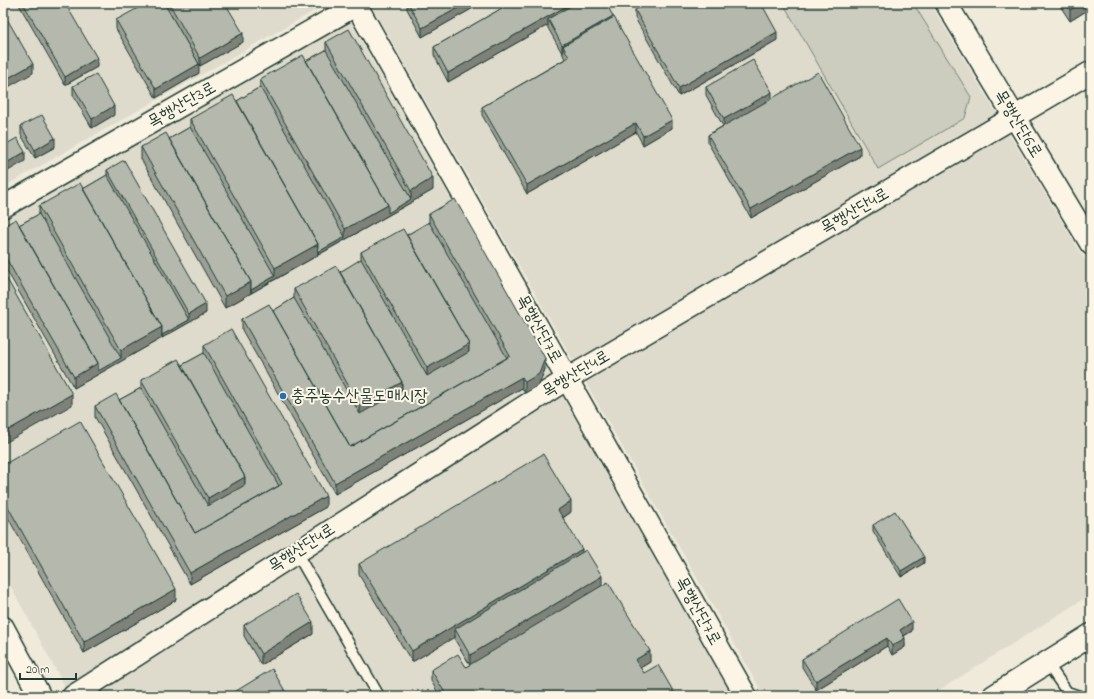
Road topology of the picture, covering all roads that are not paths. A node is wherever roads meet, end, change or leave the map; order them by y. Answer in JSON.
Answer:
{"nodes":[{"id":1,"x":946,"y":3,"type":"edge"},
{"id":2,"x":357,"y":4,"type":"edge"},
{"id":3,"x":1091,"y":72,"type":"edge"},
{"id":4,"x":1014,"y":118,"type":"junction"},
{"id":5,"x":3,"y":207,"type":"edge"},
{"id":6,"x":1091,"y":244,"type":"edge"},
{"id":7,"x":567,"y":379,"type":"junction"},
{"id":8,"x":296,"y":552,"type":"junction"},
{"id":9,"x":3,"y":627,"type":"edge"},
{"id":10,"x":1091,"y":635,"type":"edge"},
{"id":11,"x":1047,"y":663,"type":"junction"},
{"id":12,"x":40,"y":696,"type":"edge"},
{"id":13,"x":72,"y":696,"type":"edge"},
{"id":14,"x":379,"y":696,"type":"edge"},
{"id":15,"x":746,"y":696,"type":"edge"},
{"id":16,"x":994,"y":696,"type":"edge"},
{"id":17,"x":1079,"y":696,"type":"edge"}],
"edges":[{"from":1,"to":4,"type":"street","name":"목행산단6로"},
{"from":2,"to":5,"type":"street","name":"목행산단3로"},
{"from":2,"to":7,"type":"street","name":"목행산단7로"},
{"from":3,"to":4,"type":"street","name":"목행산단4로"},
{"from":4,"to":6,"type":"street","name":"목행산단6로"},
{"from":4,"to":7,"type":"street","name":"목행산단4로"},
{"from":7,"to":8,"type":"street","name":"목행산단4로"},
{"from":7,"to":15,"type":"street","name":"목행산단7로"},
{"from":8,"to":13,"type":"street","name":"목행산단4로"},
{"from":8,"to":14,"type":"lane"},
{"from":9,"to":12,"type":"street"},
{"from":10,"to":11,"type":"street"},
{"from":11,"to":16,"type":"street"},
{"from":11,"to":17,"type":"lane"}]}
